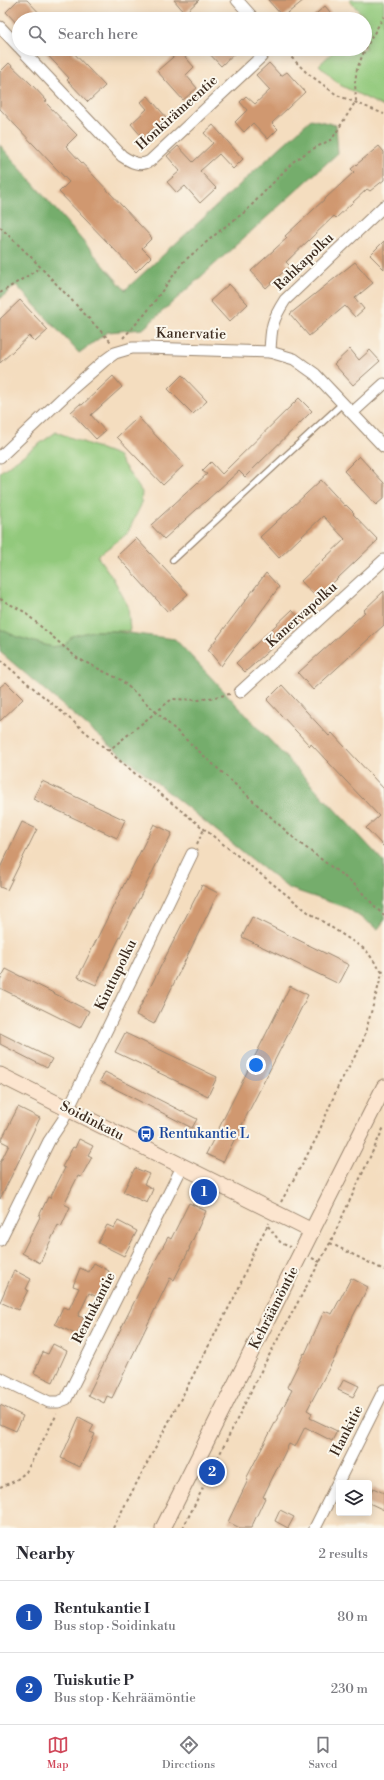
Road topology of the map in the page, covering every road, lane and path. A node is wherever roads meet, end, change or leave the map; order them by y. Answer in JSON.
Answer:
{"nodes":[{"id":1,"x":237,"y":0,"type":"edge"},
{"id":2,"x":248,"y":12,"type":"edge"},
{"id":3,"x":384,"y":16,"type":"edge"},
{"id":4,"x":0,"y":27,"type":"edge"},
{"id":5,"x":372,"y":37,"type":"edge"},
{"id":6,"x":12,"y":40,"type":"edge"},
{"id":7,"x":28,"y":56,"type":"edge"},
{"id":8,"x":260,"y":56,"type":"edge"},
{"id":9,"x":291,"y":56,"type":"edge"},
{"id":10,"x":362,"y":56,"type":"edge"},
{"id":11,"x":356,"y":101,"type":"junction"},
{"id":12,"x":384,"y":114,"type":"edge"},
{"id":13,"x":384,"y":206,"type":"edge"},
{"id":14,"x":0,"y":227,"type":"edge"},
{"id":15,"x":40,"y":268,"type":"junction"},
{"id":16,"x":0,"y":293,"type":"edge"},
{"id":17,"x":123,"y":338,"type":"junction"},
{"id":18,"x":129,"y":338,"type":"dead end"},
{"id":19,"x":111,"y":342,"type":"junction"},
{"id":20,"x":106,"y":345,"type":"dead end"},
{"id":21,"x":270,"y":352,"type":"junction"},
{"id":22,"x":384,"y":384,"type":"edge"},
{"id":23,"x":343,"y":403,"type":"junction"},
{"id":24,"x":352,"y":413,"type":"junction"},
{"id":25,"x":384,"y":447,"type":"edge"},
{"id":26,"x":0,"y":457,"type":"edge"},
{"id":27,"x":173,"y":560,"type":"dead end"},
{"id":28,"x":384,"y":560,"type":"edge"},
{"id":29,"x":0,"y":599,"type":"edge"},
{"id":30,"x":0,"y":660,"type":"edge"},
{"id":31,"x":240,"y":692,"type":"joint"},
{"id":32,"x":156,"y":712,"type":"junction"},
{"id":33,"x":108,"y":751,"type":"junction"},
{"id":34,"x":204,"y":829,"type":"junction"},
{"id":35,"x":192,"y":854,"type":"joint"},
{"id":36,"x":384,"y":916,"type":"edge"},
{"id":37,"x":384,"y":967,"type":"edge"},
{"id":38,"x":381,"y":972,"type":"junction"},
{"id":39,"x":384,"y":976,"type":"edge"},
{"id":40,"x":0,"y":1075,"type":"edge"},
{"id":41,"x":384,"y":1087,"type":"edge"},
{"id":42,"x":67,"y":1108,"type":"junction"},
{"id":43,"x":384,"y":1127,"type":"edge"},
{"id":44,"x":182,"y":1167,"type":"junction"},
{"id":45,"x":269,"y":1220,"type":"junction"},
{"id":46,"x":312,"y":1231,"type":"junction"},
{"id":47,"x":0,"y":1240,"type":"edge"},
{"id":48,"x":330,"y":1243,"type":"junction"},
{"id":49,"x":301,"y":1253,"type":"junction"},
{"id":50,"x":320,"y":1262,"type":"junction"},
{"id":51,"x":384,"y":1270,"type":"edge"},
{"id":52,"x":0,"y":1378,"type":"edge"},
{"id":53,"x":384,"y":1390,"type":"edge"},
{"id":54,"x":66,"y":1399,"type":"junction"},
{"id":55,"x":0,"y":1487,"type":"edge"},
{"id":56,"x":113,"y":1528,"type":"edge"},
{"id":57,"x":163,"y":1528,"type":"edge"},
{"id":58,"x":183,"y":1528,"type":"edge"},
{"id":59,"x":315,"y":1528,"type":"edge"}],
"edges":[{"from":1,"to":2,"type":"street"},
{"from":3,"to":5,"type":"path"},
{"from":4,"to":6,"type":"street","name":"Honkirämeentie"},
{"from":7,"to":8,"type":"street","name":"Honkirämeentie"},
{"from":9,"to":11,"type":"path"},
{"from":10,"to":11,"type":"path"},
{"from":11,"to":12,"type":"path"},
{"from":11,"to":17,"type":"path"},
{"from":13,"to":21,"type":"street","name":"Rahkapolku"},
{"from":14,"to":15,"type":"path"},
{"from":15,"to":16,"type":"path"},
{"from":15,"to":19,"type":"path"},
{"from":17,"to":18,"type":"path"},
{"from":17,"to":19,"type":"path"},
{"from":19,"to":20,"type":"path"},
{"from":21,"to":23,"type":"street","name":"Kanervatie"},
{"from":21,"to":26,"type":"street","name":"Kanervatie"},
{"from":22,"to":24,"type":"street"},
{"from":23,"to":24,"type":"street","name":"Kanervatie"},
{"from":23,"to":27,"type":"lane"},
{"from":24,"to":25,"type":"street","name":"Kanervatie"},
{"from":28,"to":31,"type":"street","name":"Kanervapolku"},
{"from":29,"to":32,"type":"path"},
{"from":30,"to":33,"type":"path"},
{"from":31,"to":32,"type":"path"},
{"from":32,"to":33,"type":"path"},
{"from":32,"to":36,"type":"path"},
{"from":33,"to":34,"type":"path"},
{"from":34,"to":35,"type":"path"},
{"from":34,"to":38,"type":"path"},
{"from":35,"to":42,"type":"street","name":"Kinttupolku"},
{"from":37,"to":38,"type":"path"},
{"from":38,"to":39,"type":"path"},
{"from":38,"to":45,"type":"path"},
{"from":40,"to":42,"type":"street","name":"Soidinkatu"},
{"from":41,"to":46,"type":"street","name":"Kehräämöntie"},
{"from":42,"to":44,"type":"street","name":"Soidinkatu"},
{"from":42,"to":47,"type":"street"},
{"from":43,"to":48,"type":"path"},
{"from":44,"to":45,"type":"street","name":"Soidinkatu"},
{"from":44,"to":54,"type":"street","name":"Rentukantie"},
{"from":45,"to":46,"type":"street","name":"Soidinkatu"},
{"from":45,"to":49,"type":"path"},
{"from":45,"to":56,"type":"path"},
{"from":46,"to":49,"type":"street","name":"Kehräämöntie"},
{"from":48,"to":50,"type":"path"},
{"from":48,"to":51,"type":"path"},
{"from":49,"to":50,"type":"path"},
{"from":49,"to":57,"type":"street","name":"Kehräämöntie"},
{"from":50,"to":58,"type":"path"},
{"from":52,"to":54,"type":"street"},
{"from":53,"to":59,"type":"street","name":"Hankitie"},
{"from":54,"to":55,"type":"path"}]}
